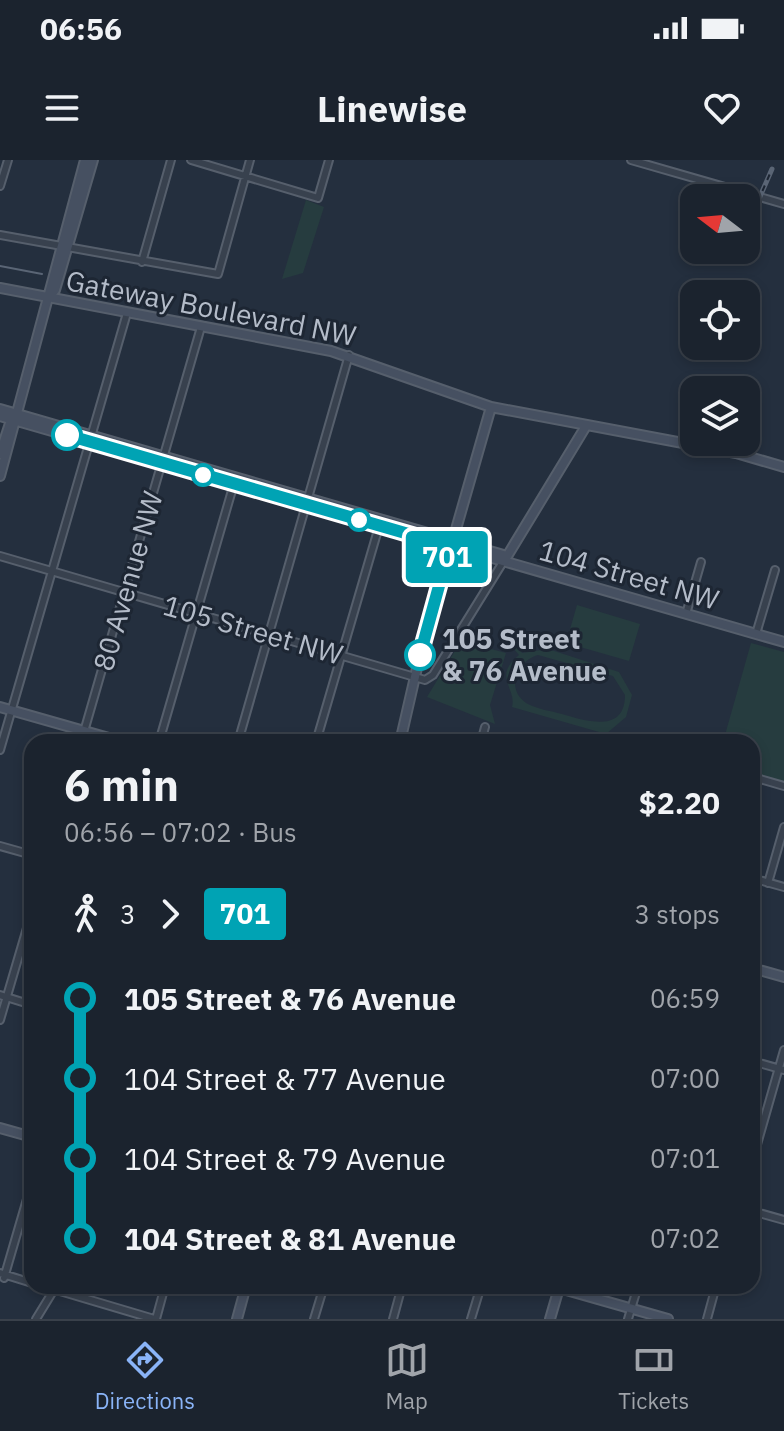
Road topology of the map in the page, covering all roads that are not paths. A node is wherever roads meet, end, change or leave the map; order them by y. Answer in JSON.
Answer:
{"nodes":[{"id":1,"x":8,"y":160,"type":"edge"},
{"id":2,"x":85,"y":160,"type":"edge"},
{"id":3,"x":93,"y":160,"type":"edge"},
{"id":4,"x":171,"y":160,"type":"edge"},
{"id":5,"x":191,"y":160,"type":"edge"},
{"id":6,"x":250,"y":160,"type":"edge"},
{"id":7,"x":329,"y":160,"type":"edge"},
{"id":8,"x":631,"y":160,"type":"edge"},
{"id":9,"x":643,"y":162,"type":"edge"},
{"id":10,"x":245,"y":176,"type":"junction"},
{"id":11,"x":0,"y":186,"type":"edge"},
{"id":12,"x":784,"y":204,"type":"edge"},
{"id":13,"x":0,"y":235,"type":"edge"},
{"id":14,"x":64,"y":247,"type":"junction"},
{"id":15,"x":142,"y":262,"type":"junction"},
{"id":16,"x":0,"y":288,"type":"edge"},
{"id":17,"x":49,"y":297,"type":"junction"},
{"id":18,"x":127,"y":313,"type":"junction"},
{"id":19,"x":201,"y":327,"type":"junction"},
{"id":20,"x":349,"y":355,"type":"junction"},
{"id":21,"x":491,"y":407,"type":"junction"},
{"id":22,"x":0,"y":409,"type":"edge"},
{"id":23,"x":0,"y":416,"type":"edge"},
{"id":24,"x":14,"y":418,"type":"junction"},
{"id":25,"x":586,"y":426,"type":"junction"},
{"id":26,"x":91,"y":438,"type":"junction"},
{"id":27,"x":0,"y":454,"type":"edge"},
{"id":28,"x":163,"y":459,"type":"junction"},
{"id":29,"x":784,"y":467,"type":"edge"},
{"id":30,"x":0,"y":476,"type":"edge"},
{"id":31,"x":235,"y":480,"type":"junction"},
{"id":32,"x":307,"y":501,"type":"junction"},
{"id":33,"x":380,"y":522,"type":"junction"},
{"id":34,"x":451,"y":542,"type":"junction"},
{"id":35,"x":0,"y":556,"type":"edge"},
{"id":36,"x":505,"y":559,"type":"junction"},
{"id":37,"x":701,"y":562,"type":"dead end"},
{"id":38,"x":775,"y":570,"type":"dead end"},
{"id":39,"x":52,"y":571,"type":"junction"},
{"id":40,"x":124,"y":592,"type":"junction"},
{"id":41,"x":197,"y":613,"type":"junction"},
{"id":42,"x":686,"y":614,"type":"junction"},
{"id":43,"x":269,"y":634,"type":"junction"},
{"id":44,"x":756,"y":634,"type":"junction"},
{"id":45,"x":784,"y":642,"type":"edge"},
{"id":46,"x":342,"y":656,"type":"junction"},
{"id":47,"x":414,"y":676,"type":"junction"},
{"id":48,"x":0,"y":707,"type":"edge"},
{"id":49,"x":11,"y":710,"type":"junction"},
{"id":50,"x":485,"y":727,"type":"dead end"},
{"id":51,"x":84,"y":731,"type":"junction"},
{"id":52,"x":83,"y":734,"type":"edge"},
{"id":53,"x":95,"y":734,"type":"edge"},
{"id":54,"x":161,"y":734,"type":"edge"},
{"id":55,"x":240,"y":734,"type":"edge"},
{"id":56,"x":318,"y":734,"type":"edge"},
{"id":57,"x":402,"y":734,"type":"edge"},
{"id":58,"x":483,"y":734,"type":"edge"},
{"id":59,"x":0,"y":750,"type":"edge"},
{"id":60,"x":760,"y":779,"type":"edge"},
{"id":61,"x":784,"y":786,"type":"edge"},
{"id":62,"x":784,"y":827,"type":"edge"},
{"id":63,"x":0,"y":846,"type":"edge"},
{"id":64,"x":24,"y":853,"type":"edge"},
{"id":65,"x":760,"y":880,"type":"edge"},
{"id":66,"x":768,"y":883,"type":"junction"},
{"id":67,"x":784,"y":887,"type":"edge"},
{"id":68,"x":24,"y":934,"type":"edge"},
{"id":69,"x":760,"y":970,"type":"edge"},
{"id":70,"x":784,"y":977,"type":"edge"},
{"id":71,"x":3,"y":996,"type":"edge"},
{"id":72,"x":24,"y":1003,"type":"edge"},
{"id":73,"x":0,"y":1020,"type":"edge"},
{"id":74,"x":784,"y":1050,"type":"edge"},
{"id":75,"x":760,"y":1063,"type":"edge"},
{"id":76,"x":781,"y":1070,"type":"edge"},
{"id":77,"x":0,"y":1128,"type":"edge"},
{"id":78,"x":24,"y":1135,"type":"edge"},
{"id":79,"x":760,"y":1137,"type":"edge"},
{"id":80,"x":24,"y":1208,"type":"edge"},
{"id":81,"x":760,"y":1213,"type":"edge"},
{"id":82,"x":784,"y":1220,"type":"edge"},
{"id":83,"x":3,"y":1275,"type":"edge"},
{"id":84,"x":24,"y":1281,"type":"edge"},
{"id":85,"x":51,"y":1294,"type":"edge"},
{"id":86,"x":74,"y":1294,"type":"edge"},
{"id":87,"x":163,"y":1294,"type":"edge"},
{"id":88,"x":244,"y":1294,"type":"edge"},
{"id":89,"x":322,"y":1294,"type":"edge"},
{"id":90,"x":400,"y":1294,"type":"edge"},
{"id":91,"x":479,"y":1294,"type":"edge"},
{"id":92,"x":555,"y":1294,"type":"edge"},
{"id":93,"x":581,"y":1294,"type":"edge"},
{"id":94,"x":636,"y":1294,"type":"edge"},
{"id":95,"x":714,"y":1294,"type":"edge"},
{"id":96,"x":631,"y":1309,"type":"junction"},
{"id":97,"x":36,"y":1319,"type":"edge"},
{"id":98,"x":155,"y":1319,"type":"edge"},
{"id":99,"x":237,"y":1319,"type":"edge"},
{"id":100,"x":314,"y":1319,"type":"edge"},
{"id":101,"x":393,"y":1319,"type":"edge"},
{"id":102,"x":471,"y":1319,"type":"edge"},
{"id":103,"x":550,"y":1319,"type":"edge"},
{"id":104,"x":628,"y":1319,"type":"edge"},
{"id":105,"x":668,"y":1319,"type":"edge"},
{"id":106,"x":707,"y":1319,"type":"edge"}],
"edges":[{"from":1,"to":11,"type":"street"},
{"from":2,"to":14,"type":"main road"},
{"from":3,"to":14,"type":"main road"},
{"from":4,"to":15,"type":"street"},
{"from":5,"to":10,"type":"street"},
{"from":6,"to":10,"type":"street"},
{"from":7,"to":10,"type":"street"},
{"from":8,"to":9,"type":"street"},
{"from":9,"to":12,"type":"street"},
{"from":10,"to":15,"type":"street"},
{"from":13,"to":14,"type":"street"},
{"from":14,"to":15,"type":"street"},
{"from":14,"to":17,"type":"main road"},
{"from":16,"to":17,"type":"main road","name":"Gateway Boulevard NW"},
{"from":17,"to":18,"type":"main road","name":"Gateway Boulevard NW"},
{"from":17,"to":24,"type":"main road"},
{"from":18,"to":19,"type":"main road","name":"Gateway Boulevard NW"},
{"from":18,"to":26,"type":"street"},
{"from":19,"to":20,"type":"main road","name":"Gateway Boulevard NW"},
{"from":19,"to":28,"type":"street","name":"80 Avenue NW"},
{"from":20,"to":21,"type":"main road","name":"Gateway Boulevard NW"},
{"from":20,"to":32,"type":"street"},
{"from":21,"to":25,"type":"main road","name":"Gateway Boulevard NW"},
{"from":21,"to":34,"type":"main road"},
{"from":22,"to":24,"type":"main road","name":"104 Street NW"},
{"from":23,"to":24,"type":"main road","name":"104 Street NW"},
{"from":24,"to":26,"type":"main road","name":"104 Street NW"},
{"from":24,"to":27,"type":"main road"},
{"from":24,"to":30,"type":"main road"},
{"from":25,"to":29,"type":"main road","name":"Gateway Boulevard NW"},
{"from":25,"to":36,"type":"main road"},
{"from":26,"to":28,"type":"main road","name":"104 Street NW"},
{"from":26,"to":39,"type":"street"},
{"from":28,"to":31,"type":"main road","name":"104 Street NW"},
{"from":28,"to":40,"type":"street","name":"80 Avenue NW"},
{"from":31,"to":32,"type":"main road","name":"104 Street NW"},
{"from":31,"to":41,"type":"street"},
{"from":32,"to":33,"type":"main road","name":"104 Street NW"},
{"from":32,"to":43,"type":"street"},
{"from":33,"to":34,"type":"main road","name":"104 Street NW"},
{"from":33,"to":46,"type":"street"},
{"from":34,"to":36,"type":"main road","name":"104 Street NW"},
{"from":34,"to":47,"type":"main road"},
{"from":35,"to":39,"type":"street","name":"105 Street NW"},
{"from":36,"to":42,"type":"main road","name":"104 Street NW"},
{"from":36,"to":47,"type":"street"},
{"from":37,"to":42,"type":"street"},
{"from":38,"to":44,"type":"street"},
{"from":39,"to":40,"type":"street","name":"105 Street NW"},
{"from":39,"to":49,"type":"street"},
{"from":40,"to":41,"type":"street","name":"105 Street NW"},
{"from":40,"to":51,"type":"street","name":"80 Avenue NW"},
{"from":41,"to":43,"type":"street","name":"105 Street NW"},
{"from":41,"to":54,"type":"street"},
{"from":42,"to":44,"type":"main road","name":"104 Street NW"},
{"from":43,"to":46,"type":"street","name":"105 Street NW"},
{"from":43,"to":55,"type":"street"},
{"from":44,"to":45,"type":"main road","name":"104 Street NW"},
{"from":46,"to":47,"type":"street","name":"105 Street NW"},
{"from":46,"to":56,"type":"street"},
{"from":47,"to":57,"type":"main road"},
{"from":48,"to":49,"type":"main road"},
{"from":49,"to":51,"type":"main road"},
{"from":49,"to":59,"type":"street"},
{"from":50,"to":58,"type":"street"},
{"from":51,"to":52,"type":"street","name":"80 Avenue NW"},
{"from":51,"to":53,"type":"main road"},
{"from":60,"to":61,"type":"street"},
{"from":62,"to":66,"type":"street"},
{"from":63,"to":64,"type":"street"},
{"from":65,"to":66,"type":"street"},
{"from":66,"to":67,"type":"street"},
{"from":68,"to":71,"type":"street"},
{"from":69,"to":70,"type":"main road"},
{"from":71,"to":72,"type":"street"},
{"from":71,"to":73,"type":"street"},
{"from":74,"to":76,"type":"street"},
{"from":75,"to":76,"type":"street"},
{"from":76,"to":79,"type":"street"},
{"from":77,"to":78,"type":"main road"},
{"from":80,"to":83,"type":"street"},
{"from":81,"to":82,"type":"street"},
{"from":83,"to":84,"type":"street"},
{"from":85,"to":97,"type":"street"},
{"from":86,"to":98,"type":"street"},
{"from":87,"to":98,"type":"street"},
{"from":88,"to":99,"type":"main road"},
{"from":89,"to":100,"type":"street"},
{"from":90,"to":101,"type":"street"},
{"from":91,"to":102,"type":"street"},
{"from":92,"to":103,"type":"main road"},
{"from":93,"to":96,"type":"main road"},
{"from":94,"to":96,"type":"street"},
{"from":95,"to":106,"type":"street"},
{"from":96,"to":104,"type":"street"},
{"from":96,"to":105,"type":"main road"}]}
